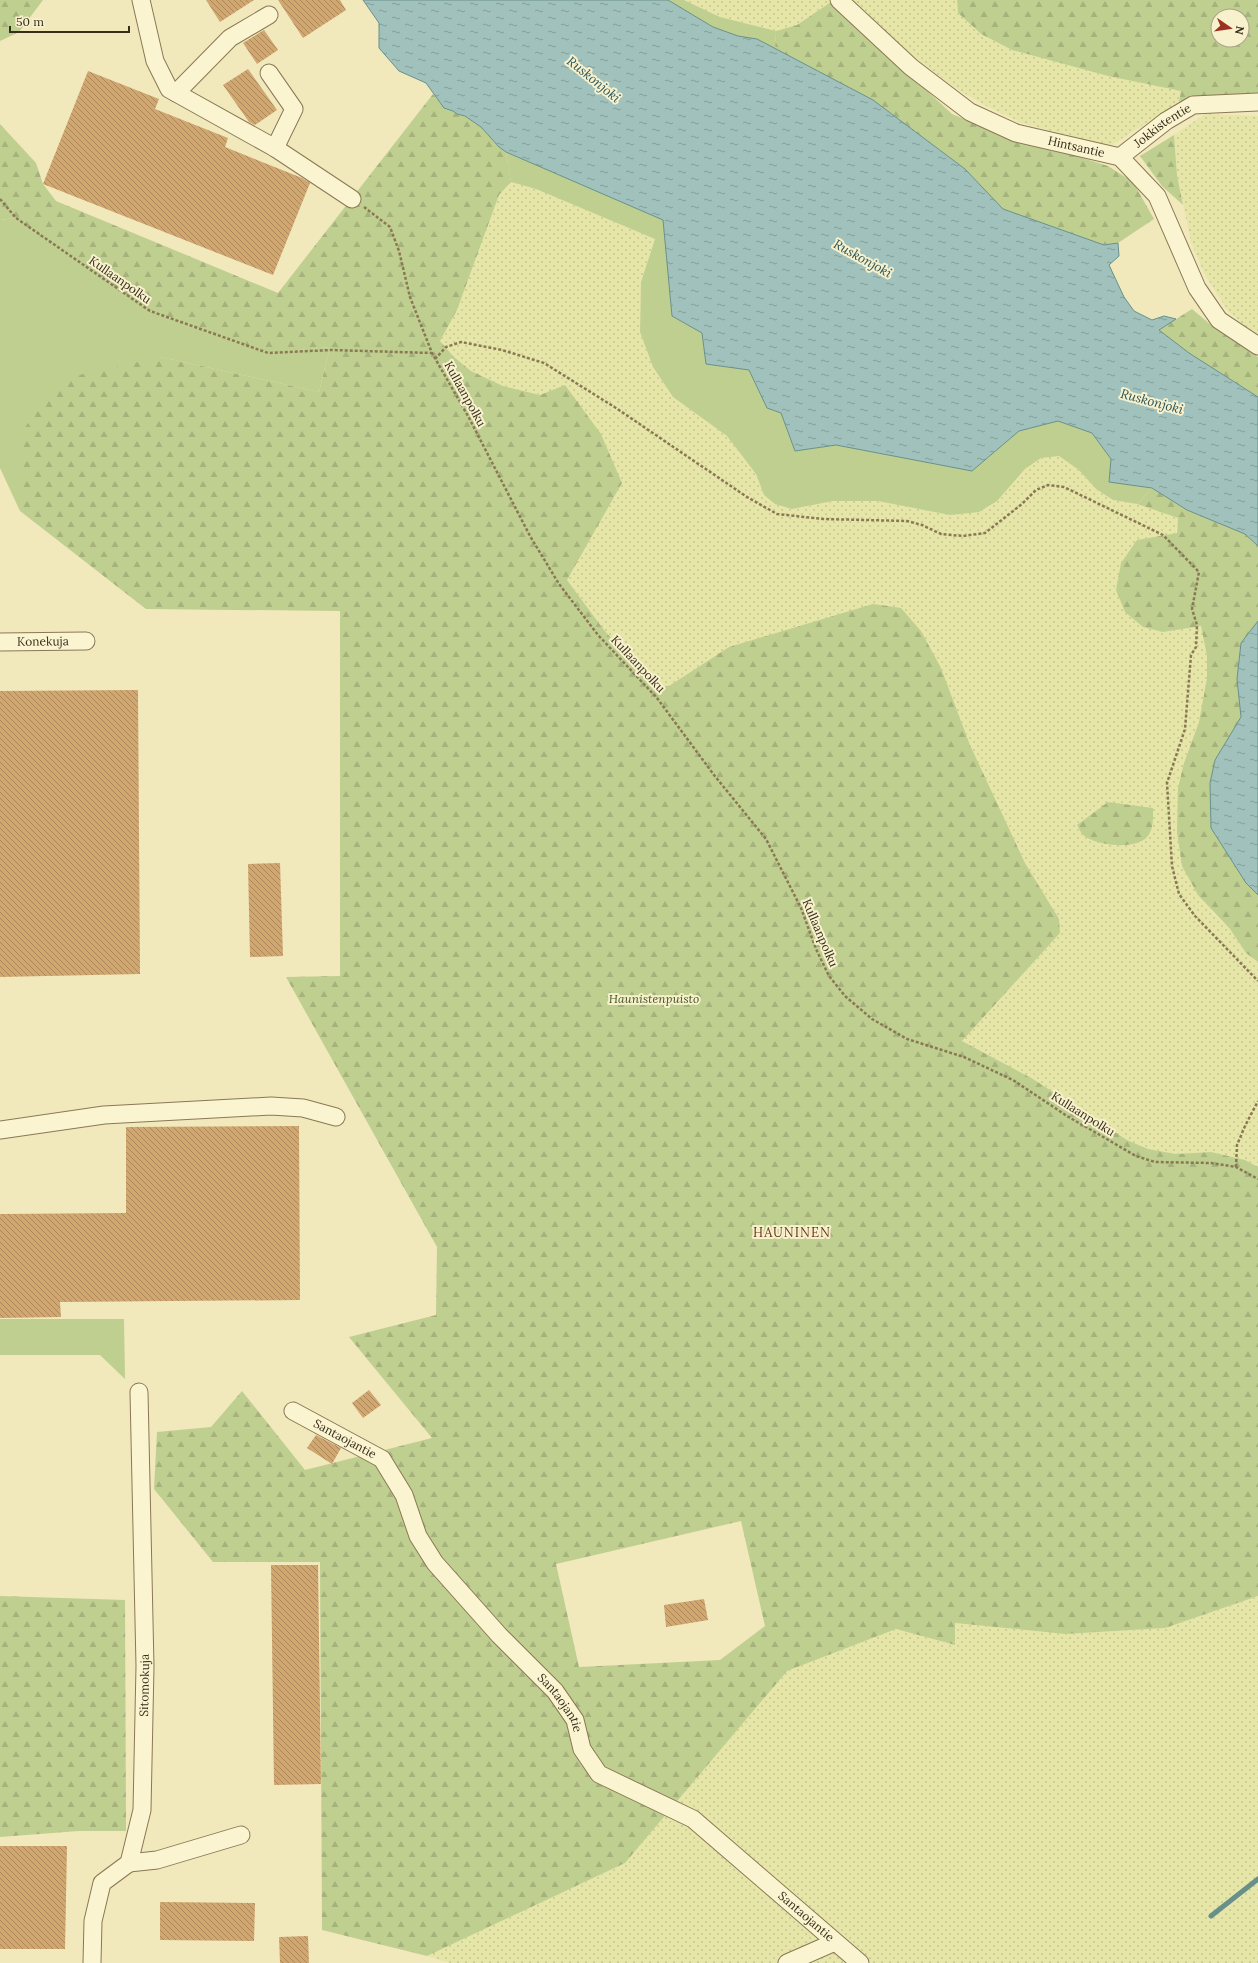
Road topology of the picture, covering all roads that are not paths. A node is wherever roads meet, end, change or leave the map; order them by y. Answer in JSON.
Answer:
{"nodes":[{"id":1,"x":141,"y":0,"type":"edge"},
{"id":2,"x":839,"y":0,"type":"edge"},
{"id":3,"x":269,"y":15,"type":"dead end"},
{"id":4,"x":269,"y":73,"type":"dead end"},
{"id":5,"x":176,"y":93,"type":"junction"},
{"id":6,"x":1258,"y":102,"type":"edge"},
{"id":7,"x":275,"y":148,"type":"junction"},
{"id":8,"x":1120,"y":157,"type":"junction"},
{"id":9,"x":352,"y":199,"type":"road end"},
{"id":10,"x":1258,"y":346,"type":"edge"},
{"id":11,"x":86,"y":641,"type":"dead end"},
{"id":12,"x":0,"y":642,"type":"edge"},
{"id":13,"x":336,"y":1116,"type":"dead end"},
{"id":14,"x":0,"y":1130,"type":"edge"},
{"id":15,"x":140,"y":1392,"type":"dead end"},
{"id":16,"x":293,"y":1411,"type":"dead end"},
{"id":17,"x":241,"y":1835,"type":"dead end"},
{"id":18,"x":129,"y":1863,"type":"junction"},
{"id":19,"x":835,"y":1942,"type":"junction"},
{"id":20,"x":92,"y":1963,"type":"edge"},
{"id":21,"x":787,"y":1963,"type":"edge"},
{"id":22,"x":860,"y":1963,"type":"edge"}],
"edges":[{"from":1,"to":5,"type":"street"},
{"from":2,"to":8,"type":"street","name":"Hintsantie"},
{"from":3,"to":5,"type":"street"},
{"from":4,"to":7,"type":"street"},
{"from":5,"to":7,"type":"street"},
{"from":6,"to":8,"type":"street","name":"Jokkistentie"},
{"from":7,"to":9,"type":"street"},
{"from":8,"to":10,"type":"street","name":"Hintsantie"},
{"from":11,"to":12,"type":"street","name":"Konekuja"},
{"from":13,"to":14,"type":"street"},
{"from":15,"to":18,"type":"street","name":"Sitomokuja"},
{"from":16,"to":19,"type":"street","name":"Santaojantie"},
{"from":17,"to":18,"type":"street"},
{"from":18,"to":20,"type":"street"},
{"from":19,"to":21,"type":"street"},
{"from":19,"to":22,"type":"street","name":"Santaojantie"}]}
